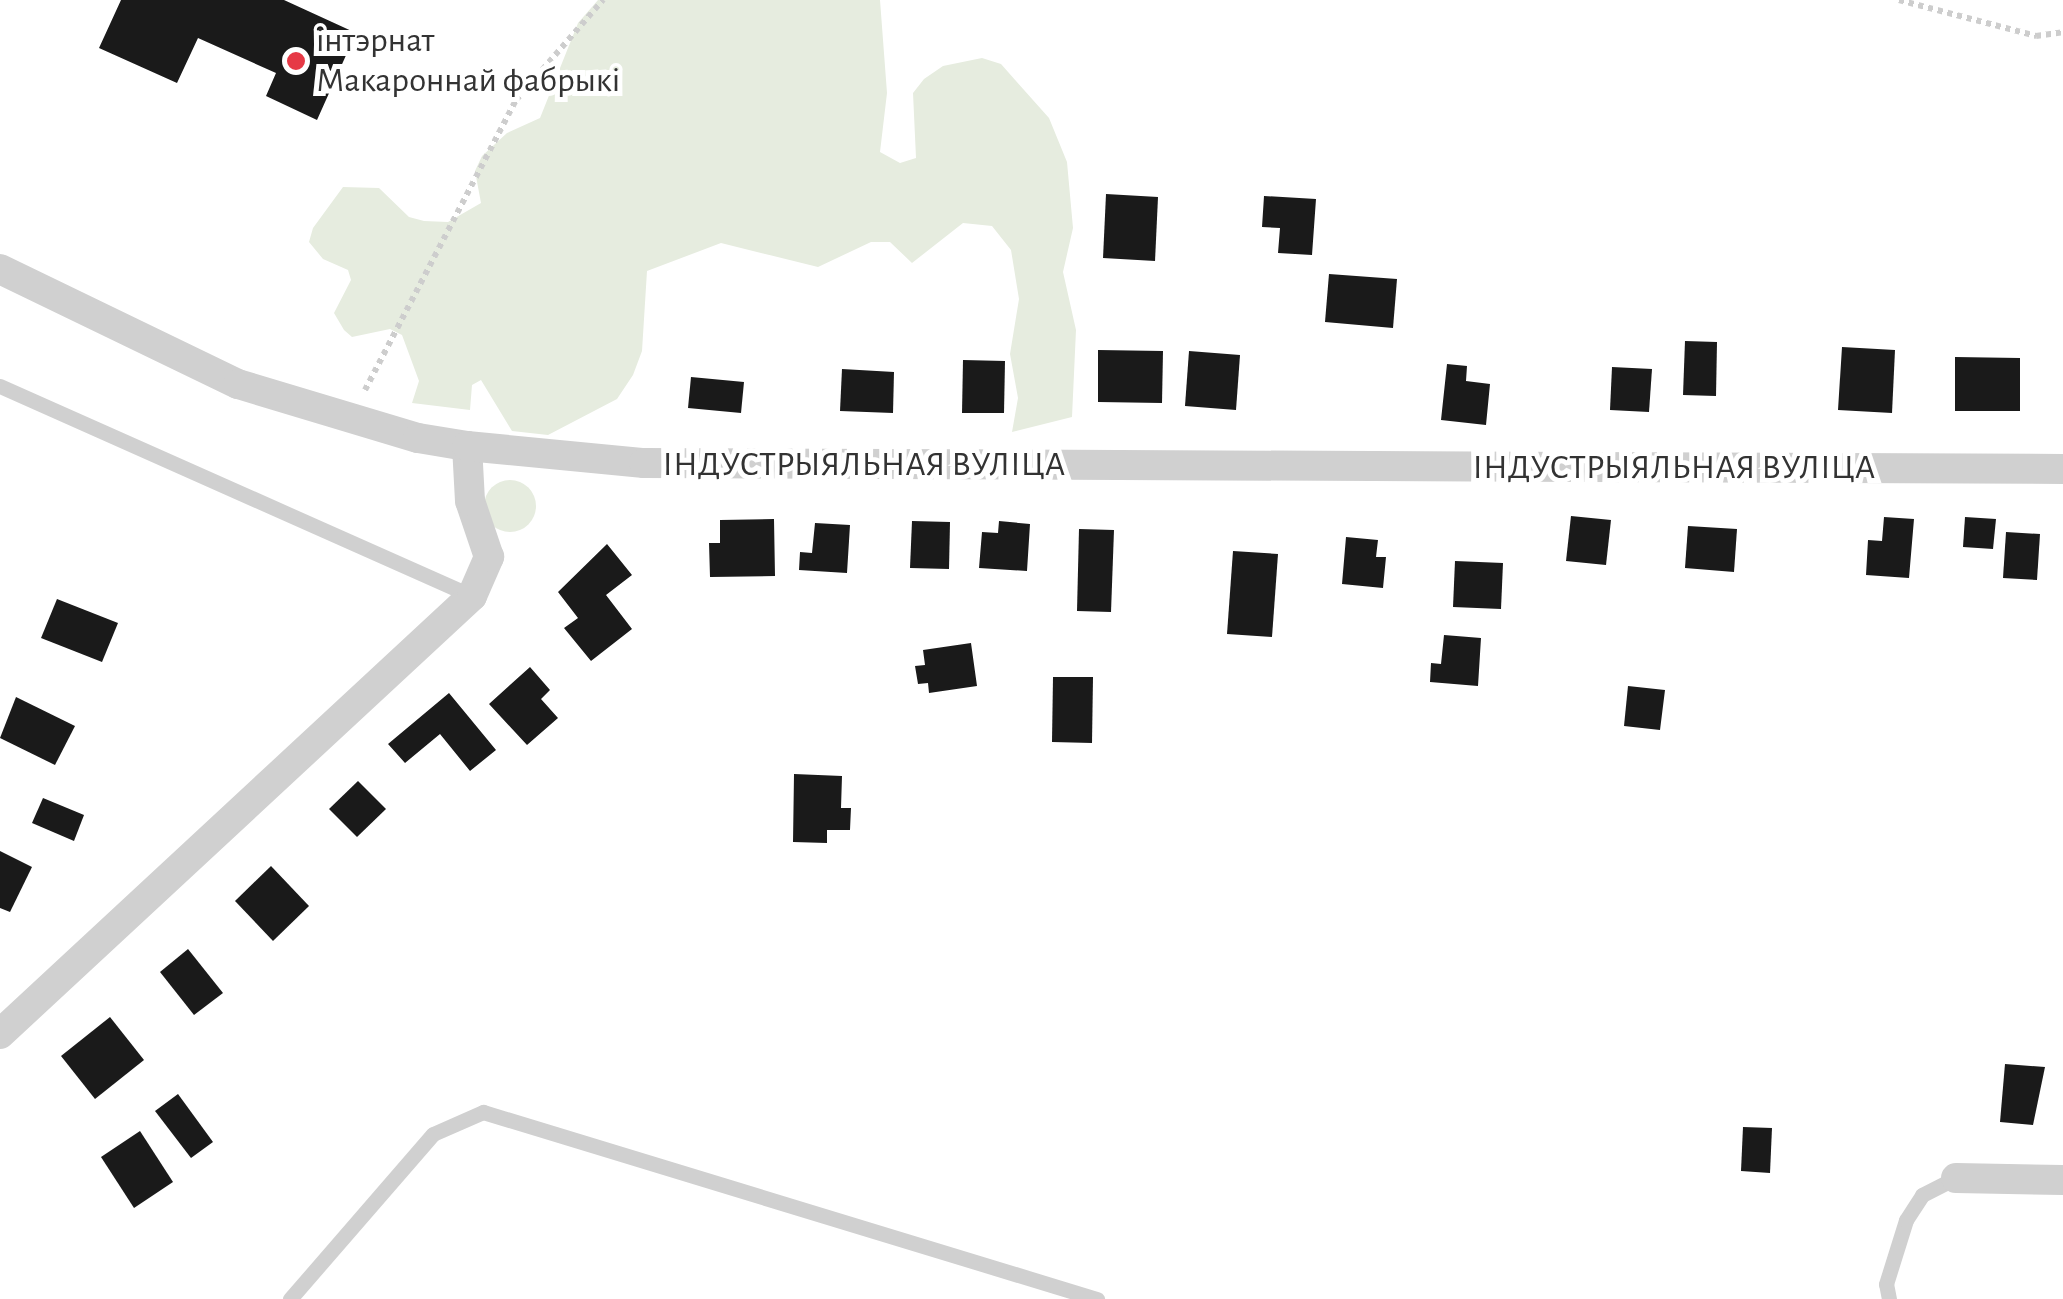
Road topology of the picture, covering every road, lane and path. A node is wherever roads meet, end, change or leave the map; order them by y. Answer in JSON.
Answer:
{"nodes":[{"id":1,"x":603,"y":0,"type":"edge"},
{"id":2,"x":1899,"y":0,"type":"edge"},
{"id":3,"x":2063,"y":32,"type":"edge"},
{"id":4,"x":0,"y":269,"type":"edge"},
{"id":5,"x":0,"y":386,"type":"edge"},
{"id":6,"x":350,"y":418,"type":"junction"},
{"id":7,"x":467,"y":446,"type":"junction"},
{"id":8,"x":2063,"y":469,"type":"edge"},
{"id":9,"x":472,"y":596,"type":"junction"},
{"id":10,"x":0,"y":1034,"type":"edge"},
{"id":11,"x":1956,"y":1178,"type":"joint"},
{"id":12,"x":2063,"y":1180,"type":"edge"},
{"id":13,"x":290,"y":1299,"type":"edge"},
{"id":14,"x":1096,"y":1299,"type":"edge"},
{"id":15,"x":1889,"y":1299,"type":"edge"}],
"edges":[{"from":1,"to":6,"type":"path"},
{"from":2,"to":3,"type":"path"},
{"from":4,"to":6,"type":"street","name":"ІНДУСТРЫЯЛЬНАЯ ВУЛІЦА"},
{"from":5,"to":9,"type":"lane"},
{"from":6,"to":7,"type":"street","name":"ІНДУСТРЫЯЛЬНАЯ ВУЛІЦА"},
{"from":7,"to":8,"type":"street","name":"ІНДУСТРЫЯЛЬНАЯ ВУЛІЦА"},
{"from":7,"to":9,"type":"street"},
{"from":9,"to":10,"type":"street"},
{"from":11,"to":12,"type":"street"},
{"from":11,"to":15,"type":"lane"},
{"from":13,"to":14,"type":"lane"}]}
